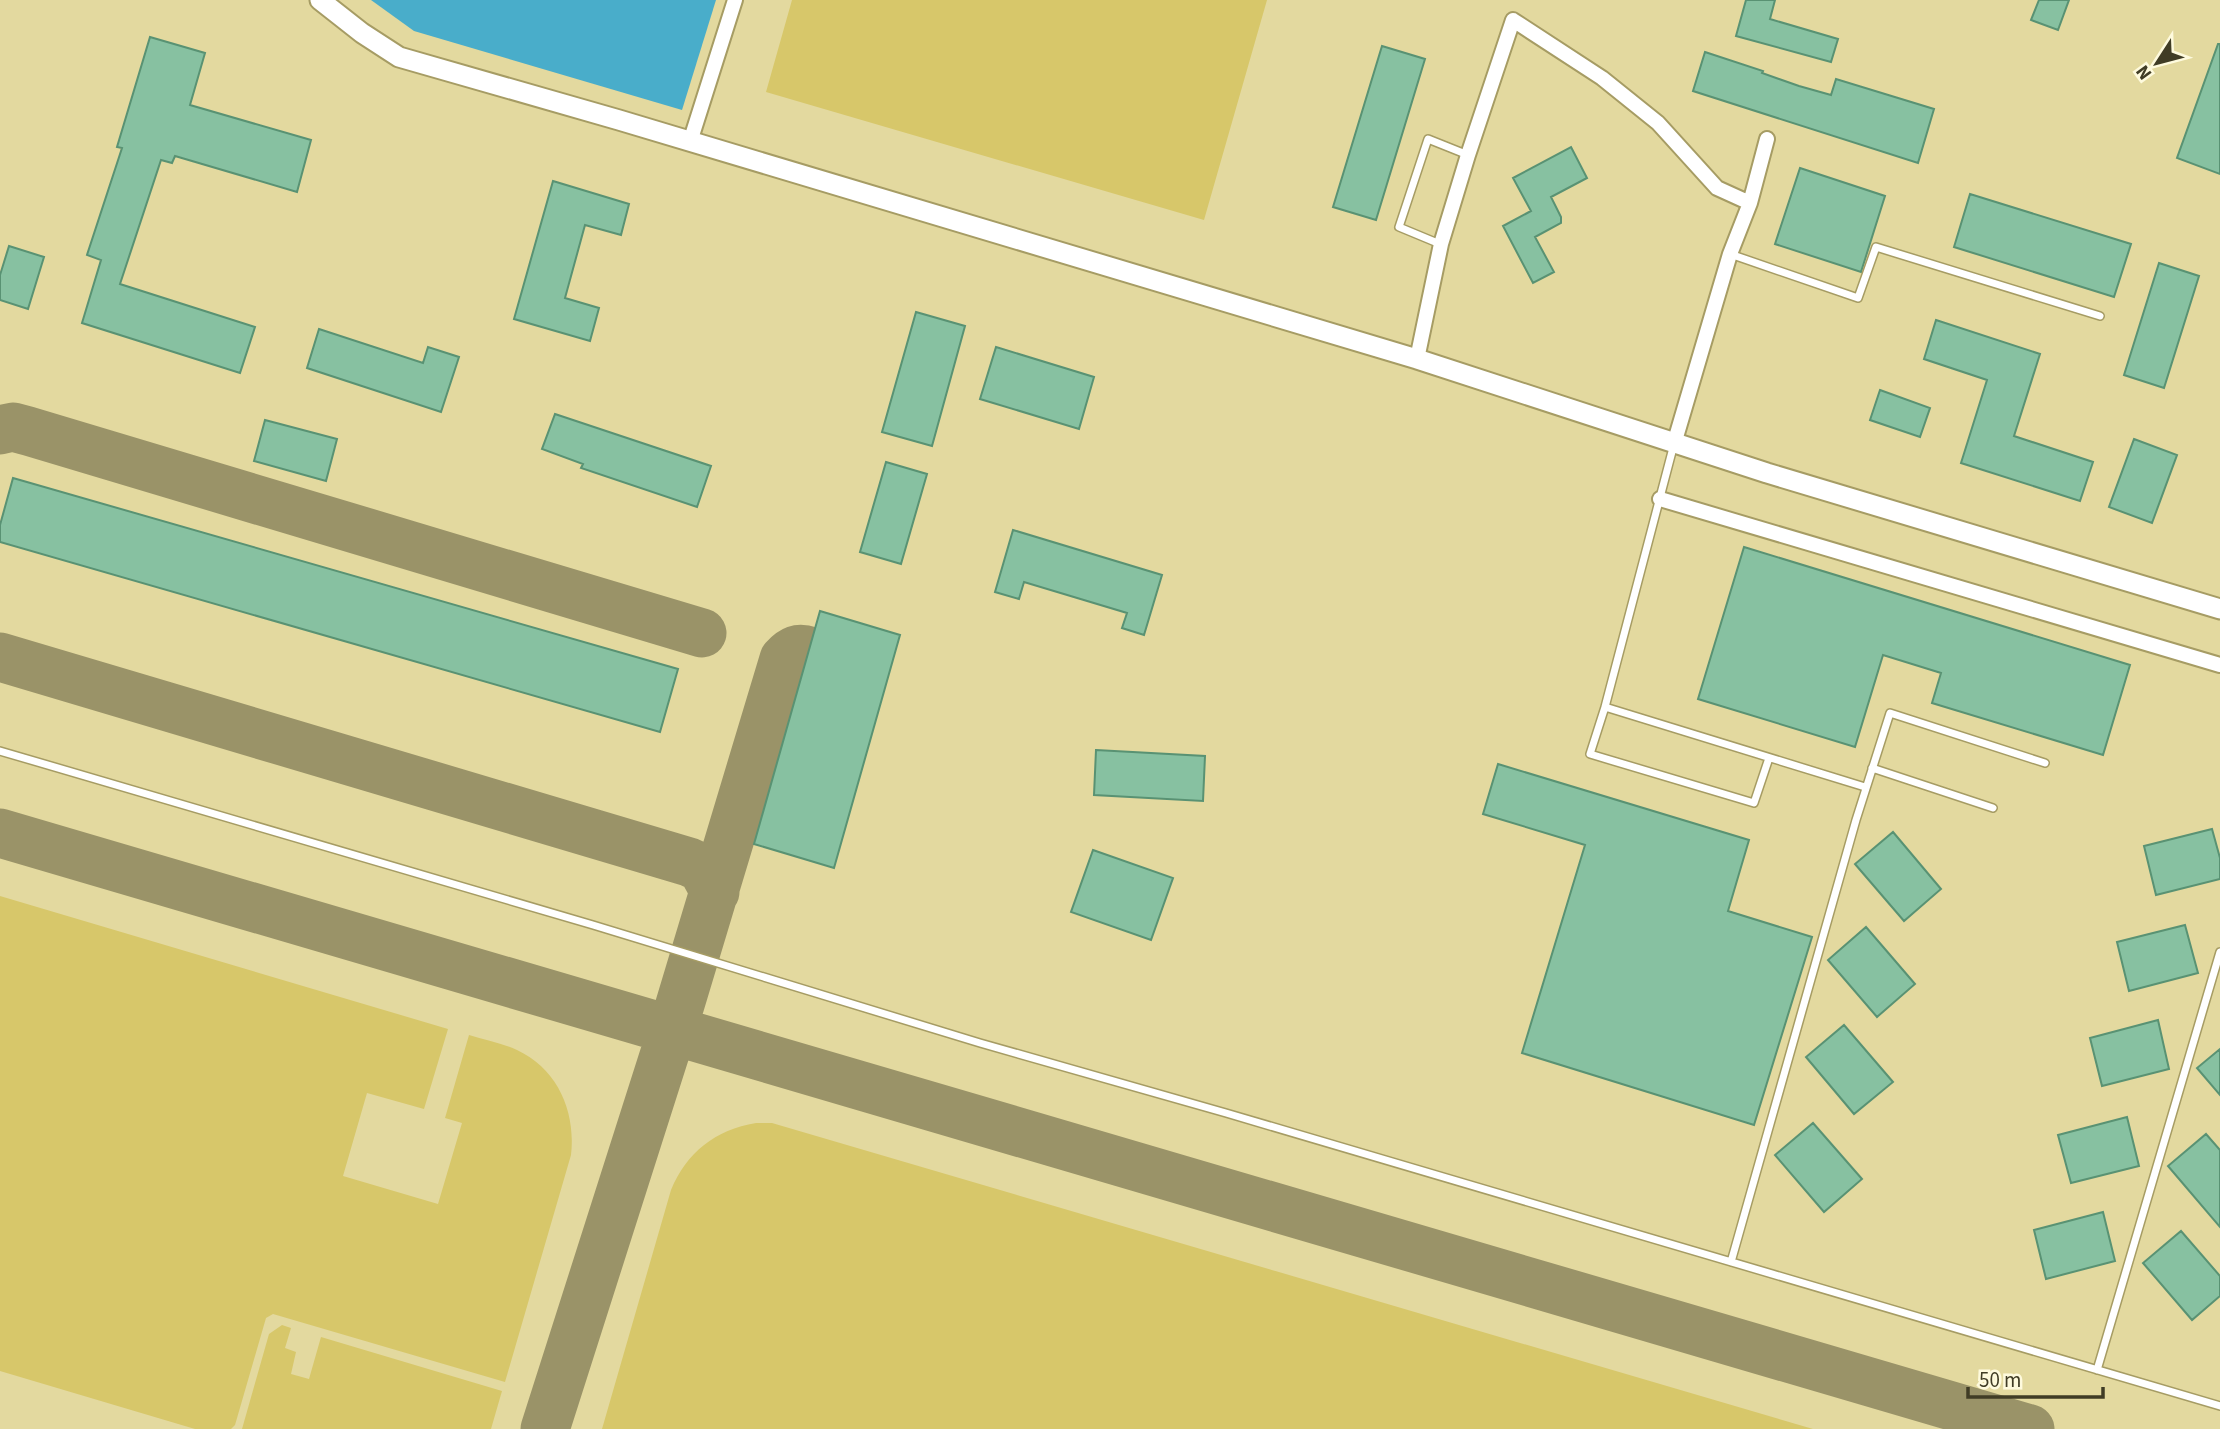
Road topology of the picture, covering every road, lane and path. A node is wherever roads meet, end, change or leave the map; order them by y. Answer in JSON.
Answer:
{"nodes":[{"id":1,"x":320,"y":0,"type":"edge"},
{"id":2,"x":735,"y":0,"type":"edge"},
{"id":3,"x":1767,"y":139,"type":"dead end"},
{"id":4,"x":690,"y":142,"type":"junction"},
{"id":5,"x":1468,"y":155,"type":"junction"},
{"id":6,"x":1750,"y":203,"type":"junction"},
{"id":7,"x":1441,"y":244,"type":"junction"},
{"id":8,"x":1730,"y":254,"type":"junction"},
{"id":9,"x":2100,"y":316,"type":"dead end"},
{"id":10,"x":1417,"y":359,"type":"junction"},
{"id":11,"x":1674,"y":444,"type":"junction"},
{"id":12,"x":1660,"y":499,"type":"junction"},
{"id":13,"x":2220,"y":609,"type":"edge"},
{"id":14,"x":2220,"y":665,"type":"edge"},
{"id":15,"x":1605,"y":707,"type":"junction"},
{"id":16,"x":0,"y":751,"type":"edge"},
{"id":17,"x":1769,"y":758,"type":"junction"},
{"id":18,"x":2045,"y":763,"type":"dead end"},
{"id":19,"x":1872,"y":768,"type":"junction"},
{"id":20,"x":1865,"y":787,"type":"junction"},
{"id":21,"x":1993,"y":808,"type":"dead end"},
{"id":22,"x":2220,"y":952,"type":"edge"},
{"id":23,"x":1731,"y":1262,"type":"junction"},
{"id":24,"x":2097,"y":1370,"type":"junction"},
{"id":25,"x":2220,"y":1406,"type":"edge"}],
"edges":[{"from":1,"to":4,"type":"street"},
{"from":2,"to":4,"type":"street"},
{"from":3,"to":6,"type":"street"},
{"from":4,"to":10,"type":"street"},
{"from":5,"to":6,"type":"street"},
{"from":5,"to":7,"type":"street"},
{"from":5,"to":7,"type":"lane"},
{"from":6,"to":8,"type":"street"},
{"from":7,"to":10,"type":"street"},
{"from":8,"to":9,"type":"lane"},
{"from":8,"to":11,"type":"street"},
{"from":10,"to":11,"type":"street"},
{"from":11,"to":12,"type":"lane"},
{"from":11,"to":13,"type":"street"},
{"from":12,"to":14,"type":"street"},
{"from":12,"to":15,"type":"lane"},
{"from":15,"to":17,"type":"lane"},
{"from":15,"to":17,"type":"lane"},
{"from":16,"to":23,"type":"lane"},
{"from":17,"to":20,"type":"lane"},
{"from":18,"to":19,"type":"lane"},
{"from":19,"to":20,"type":"lane"},
{"from":19,"to":21,"type":"lane"},
{"from":20,"to":23,"type":"lane"},
{"from":22,"to":24,"type":"lane"},
{"from":23,"to":24,"type":"lane"},
{"from":24,"to":25,"type":"lane"}]}
